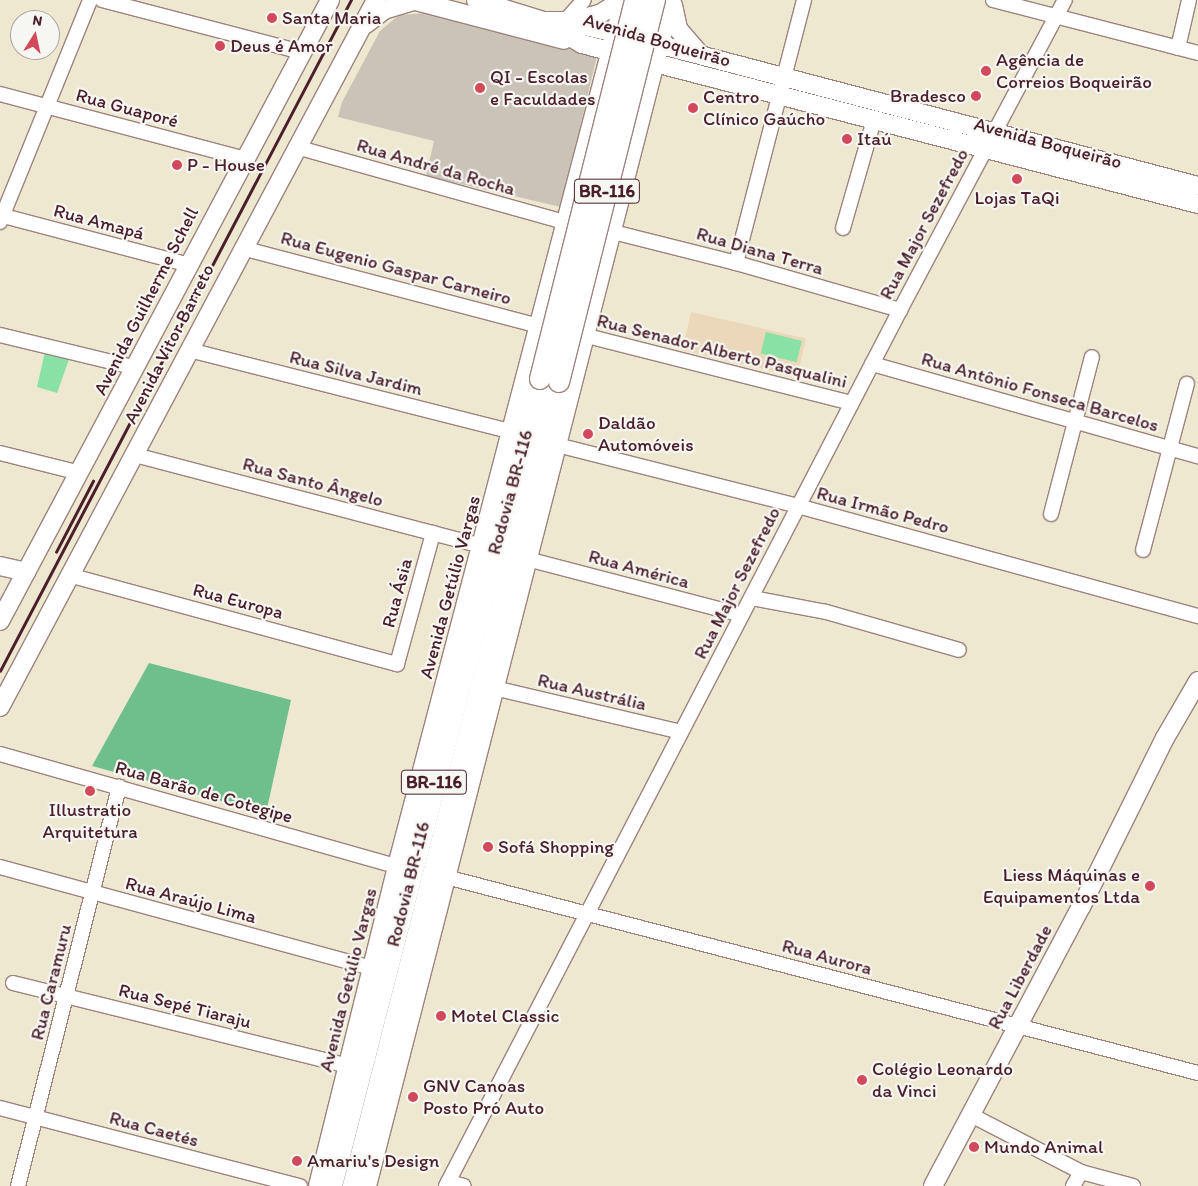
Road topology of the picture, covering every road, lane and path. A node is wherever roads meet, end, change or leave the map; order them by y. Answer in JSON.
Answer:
{"nodes":[{"id":1,"x":90,"y":0,"type":"edge"},
{"id":2,"x":102,"y":0,"type":"edge"},
{"id":3,"x":330,"y":0,"type":"edge"},
{"id":4,"x":376,"y":0,"type":"edge"},
{"id":5,"x":413,"y":0,"type":"edge"},
{"id":6,"x":476,"y":0,"type":"edge"},
{"id":7,"x":511,"y":0,"type":"edge"},
{"id":8,"x":584,"y":0,"type":"edge"},
{"id":9,"x":623,"y":0,"type":"edge"},
{"id":10,"x":635,"y":0,"type":"edge"},
{"id":11,"x":655,"y":0,"type":"edge"},
{"id":12,"x":672,"y":0,"type":"edge"},
{"id":13,"x":804,"y":0,"type":"edge"},
{"id":14,"x":993,"y":0,"type":"edge"},
{"id":15,"x":1065,"y":0,"type":"edge"},
{"id":16,"x":1189,"y":0,"type":"edge"},
{"id":17,"x":1057,"y":16,"type":"junction"},
{"id":18,"x":539,"y":20,"type":"junction"},
{"id":19,"x":565,"y":21,"type":"junction"},
{"id":20,"x":360,"y":30,"type":"junction"},
{"id":21,"x":616,"y":34,"type":"junction"},
{"id":22,"x":659,"y":44,"type":"junction"},
{"id":23,"x":585,"y":45,"type":"junction"},
{"id":24,"x":1178,"y":48,"type":"junction"},
{"id":25,"x":301,"y":52,"type":"junction"},
{"id":26,"x":612,"y":52,"type":"junction"},
{"id":27,"x":1198,"y":53,"type":"edge"},
{"id":28,"x":702,"y":56,"type":"junction"},
{"id":29,"x":655,"y":63,"type":"junction"},
{"id":30,"x":676,"y":68,"type":"junction"},
{"id":31,"x":606,"y":72,"type":"junction"},
{"id":32,"x":650,"y":82,"type":"junction"},
{"id":33,"x":781,"y":86,"type":"junction"},
{"id":34,"x":0,"y":94,"type":"edge"},
{"id":35,"x":46,"y":106,"type":"junction"},
{"id":36,"x":596,"y":110,"type":"junction"},
{"id":37,"x":874,"y":120,"type":"junction"},
{"id":38,"x":640,"y":122,"type":"junction"},
{"id":39,"x":994,"y":133,"type":"junction"},
{"id":40,"x":296,"y":147,"type":"junction"},
{"id":41,"x":986,"y":149,"type":"junction"},
{"id":42,"x":243,"y":158,"type":"junction"},
{"id":43,"x":1198,"y":186,"type":"edge"},
{"id":44,"x":1198,"y":204,"type":"edge"},
{"id":45,"x":1,"y":217,"type":"edge"},
{"id":46,"x":565,"y":222,"type":"junction"},
{"id":47,"x":843,"y":228,"type":"dead end"},
{"id":48,"x":610,"y":231,"type":"junction"},
{"id":49,"x":242,"y":248,"type":"junction"},
{"id":50,"x":736,"y":263,"type":"junction"},
{"id":51,"x":189,"y":266,"type":"junction"},
{"id":52,"x":900,"y":310,"type":"junction"},
{"id":53,"x":540,"y":326,"type":"junction"},
{"id":54,"x":0,"y":334,"type":"edge"},
{"id":55,"x":583,"y":335,"type":"junction"},
{"id":56,"x":189,"y":350,"type":"junction"},
{"id":57,"x":1092,"y":357,"type":"dead end"},
{"id":58,"x":872,"y":364,"type":"junction"},
{"id":59,"x":136,"y":368,"type":"junction"},
{"id":60,"x":549,"y":380,"type":"junction"},
{"id":61,"x":1187,"y":384,"type":"dead end"},
{"id":62,"x":852,"y":402,"type":"junction"},
{"id":63,"x":1076,"y":422,"type":"junction"},
{"id":64,"x":513,"y":432,"type":"junction"},
{"id":65,"x":558,"y":445,"type":"junction"},
{"id":66,"x":1170,"y":448,"type":"junction"},
{"id":67,"x":0,"y":453,"type":"edge"},
{"id":68,"x":135,"y":454,"type":"junction"},
{"id":69,"x":1198,"y":456,"type":"edge"},
{"id":70,"x":80,"y":473,"type":"junction"},
{"id":71,"x":798,"y":506,"type":"junction"},
{"id":72,"x":1051,"y":514,"type":"dead end"},
{"id":73,"x":433,"y":533,"type":"junction"},
{"id":74,"x":481,"y":546,"type":"junction"},
{"id":75,"x":1143,"y":550,"type":"dead end"},
{"id":76,"x":527,"y":559,"type":"junction"},
{"id":77,"x":0,"y":566,"type":"edge"},
{"id":78,"x":26,"y":572,"type":"junction"},
{"id":79,"x":69,"y":575,"type":"junction"},
{"id":80,"x":752,"y":598,"type":"junction"},
{"id":81,"x":742,"y":615,"type":"junction"},
{"id":82,"x":1198,"y":616,"type":"edge"},
{"id":83,"x":0,"y":621,"type":"edge"},
{"id":84,"x":959,"y":650,"type":"dead end"},
{"id":85,"x":397,"y":664,"type":"joint"},
{"id":86,"x":1198,"y":681,"type":"edge"},
{"id":87,"x":494,"y":688,"type":"junction"},
{"id":88,"x":0,"y":707,"type":"edge"},
{"id":89,"x":681,"y":732,"type":"junction"},
{"id":90,"x":430,"y":746,"type":"junction"},
{"id":91,"x":0,"y":754,"type":"edge"},
{"id":92,"x":475,"y":759,"type":"junction"},
{"id":93,"x":119,"y":787,"type":"junction"},
{"id":94,"x":423,"y":823,"type":"junction"},
{"id":95,"x":444,"y":827,"type":"junction"},
{"id":96,"x":0,"y":866,"type":"edge"},
{"id":97,"x":397,"y":866,"type":"junction"},
{"id":98,"x":446,"y":877,"type":"junction"},
{"id":99,"x":93,"y":892,"type":"junction"},
{"id":100,"x":586,"y":914,"type":"junction"},
{"id":101,"x":373,"y":968,"type":"junction"},
{"id":102,"x":13,"y":983,"type":"dead end"},
{"id":103,"x":67,"y":996,"type":"junction"},
{"id":104,"x":1018,"y":1026,"type":"junction"},
{"id":105,"x":349,"y":1066,"type":"junction"},
{"id":106,"x":1198,"y":1073,"type":"edge"},
{"id":107,"x":0,"y":1108,"type":"edge"},
{"id":108,"x":971,"y":1115,"type":"junction"},
{"id":109,"x":36,"y":1118,"type":"junction"},
{"id":110,"x":1081,"y":1172,"type":"junction"},
{"id":111,"x":447,"y":1184,"type":"edge"},
{"id":112,"x":18,"y":1186,"type":"edge"},
{"id":113,"x":300,"y":1186,"type":"edge"},
{"id":114,"x":318,"y":1186,"type":"edge"},
{"id":115,"x":332,"y":1186,"type":"edge"},
{"id":116,"x":353,"y":1186,"type":"edge"},
{"id":117,"x":367,"y":1186,"type":"edge"},
{"id":118,"x":464,"y":1186,"type":"edge"},
{"id":119,"x":933,"y":1186,"type":"edge"},
{"id":120,"x":1074,"y":1186,"type":"edge"},
{"id":121,"x":1133,"y":1186,"type":"edge"}],
"edges":[{"from":1,"to":35,"type":"street"},
{"from":2,"to":25,"type":"street"},
{"from":3,"to":25,"type":"main road","name":"Avenida Guilherme Schell"},
{"from":4,"to":20,"type":"main road","name":"Avenida Vitor Barreto"},
{"from":5,"to":20,"type":"main road"},
{"from":5,"to":23,"type":"main road"},
{"from":6,"to":18,"type":"main road","name":"Avenida Boqueirão"},
{"from":7,"to":19,"type":"main road"},
{"from":8,"to":19,"type":"street"},
{"from":9,"to":19,"type":"main road"},
{"from":9,"to":21,"type":"main road","name":"Avenida Getúlio Vargas"},
{"from":10,"to":60,"type":"highway","number":"BR-116","bridge":true},
{"from":11,"to":60,"type":"highway","number":"BR-116","bridge":true},
{"from":12,"to":22,"type":"main road"},
{"from":12,"to":28,"type":"main road"},
{"from":13,"to":33,"type":"street"},
{"from":14,"to":17,"type":"street"},
{"from":15,"to":17,"type":"street","name":"Rua Major Sezefredo"},
{"from":16,"to":24,"type":"street"},
{"from":17,"to":24,"type":"street"},
{"from":17,"to":39,"type":"street","name":"Rua Major Sezefredo"},
{"from":18,"to":19,"type":"main road","name":"Avenida Boqueirão"},
{"from":18,"to":23,"type":"main road","name":"Avenida Boqueirão"},
{"from":19,"to":21,"type":"main road","name":"Avenida Boqueirão"},
{"from":20,"to":40,"type":"main road","name":"Avenida Vitor Barreto"},
{"from":21,"to":22,"type":"main road","name":"Avenida Boqueirão"},
{"from":21,"to":26,"type":"main road","name":"Avenida Getúlio Vargas"},
{"from":22,"to":28,"type":"main road","name":"Avenida Boqueirão"},
{"from":22,"to":29,"type":"main road"},
{"from":23,"to":26,"type":"main road","name":"Avenida Boqueirão"},
{"from":23,"to":31,"type":"main road"},
{"from":24,"to":27,"type":"street"},
{"from":25,"to":42,"type":"main road","name":"Avenida Guilherme Schell"},
{"from":26,"to":29,"type":"main road","name":"Avenida Boqueirão"},
{"from":26,"to":31,"type":"main road","name":"Avenida Getúlio Vargas"},
{"from":28,"to":33,"type":"main road","name":"Avenida Boqueirão"},
{"from":29,"to":30,"type":"main road","name":"Avenida Boqueirão"},
{"from":29,"to":32,"type":"main road"},
{"from":30,"to":32,"type":"main road"},
{"from":30,"to":33,"type":"main road","name":"Avenida Boqueirão"},
{"from":31,"to":36,"type":"main road","name":"Avenida Getúlio Vargas"},
{"from":32,"to":38,"type":"main road"},
{"from":33,"to":37,"type":"main road","name":"Avenida Boqueirão"},
{"from":33,"to":39,"type":"main road","name":"Avenida Boqueirão"},
{"from":33,"to":50,"type":"street"},
{"from":34,"to":35,"type":"street","name":"Rua Guaporé"},
{"from":35,"to":42,"type":"street","name":"Rua Guaporé"},
{"from":35,"to":45,"type":"street"},
{"from":36,"to":38,"type":"main road"},
{"from":36,"to":46,"type":"main road","name":"Avenida Getúlio Vargas"},
{"from":37,"to":41,"type":"main road","name":"Avenida Boqueirão"},
{"from":37,"to":47,"type":"street"},
{"from":38,"to":48,"type":"main road"},
{"from":39,"to":41,"type":"street","name":"Rua Major Sezefredo"},
{"from":39,"to":43,"type":"main road","name":"Avenida Boqueirão"},
{"from":40,"to":46,"type":"street","name":"Rua André da Rocha"},
{"from":40,"to":49,"type":"main road","name":"Avenida Vitor Barreto"},
{"from":41,"to":44,"type":"main road","name":"Avenida Boqueirão"},
{"from":41,"to":52,"type":"street","name":"Rua Major Sezefredo"},
{"from":42,"to":51,"type":"main road","name":"Avenida Guilherme Schell"},
{"from":45,"to":51,"type":"street","name":"Rua Amapá"},
{"from":46,"to":53,"type":"main road","name":"Avenida Getúlio Vargas"},
{"from":48,"to":50,"type":"street","name":"Rua Diana Terra"},
{"from":48,"to":55,"type":"main road"},
{"from":49,"to":53,"type":"street","name":"Rua Eugenio Gaspar Carneiro"},
{"from":49,"to":56,"type":"main road","name":"Avenida Vitor Barreto"},
{"from":50,"to":52,"type":"street","name":"Rua Diana Terra"},
{"from":51,"to":59,"type":"main road","name":"Avenida Guilherme Schell"},
{"from":52,"to":58,"type":"street","name":"Rua Major Sezefredo"},
{"from":53,"to":64,"type":"main road","name":"Avenida Getúlio Vargas"},
{"from":54,"to":59,"type":"street"},
{"from":55,"to":62,"type":"street","name":"Rua Senador Alberto Pasqualini"},
{"from":55,"to":65,"type":"main road"},
{"from":56,"to":64,"type":"street","name":"Rua Silva Jardim"},
{"from":56,"to":68,"type":"main road","name":"Avenida Vitor Barreto"},
{"from":57,"to":63,"type":"street"},
{"from":58,"to":62,"type":"street","name":"Rua Major Sezefredo"},
{"from":58,"to":63,"type":"street","name":"Rua Antônio Fonseca Barcelos"},
{"from":59,"to":70,"type":"main road","name":"Avenida Guilherme Schell"},
{"from":60,"to":94,"type":"highway","name":"Rodovia BR-116","number":"BR-116"},
{"from":60,"to":95,"type":"highway","name":"Rodovia BR-116","number":"BR-116"},
{"from":61,"to":66,"type":"street"},
{"from":62,"to":71,"type":"street","name":"Rua Major Sezefredo"},
{"from":63,"to":66,"type":"street","name":"Rua Antônio Fonseca Barcelos"},
{"from":63,"to":72,"type":"street"},
{"from":64,"to":74,"type":"main road","name":"Avenida Getúlio Vargas"},
{"from":65,"to":71,"type":"street","name":"Rua Irmão Pedro"},
{"from":65,"to":76,"type":"main road"},
{"from":66,"to":69,"type":"street","name":"Rua Antônio Fonseca Barcelos"},
{"from":66,"to":75,"type":"street"},
{"from":67,"to":70,"type":"street"},
{"from":68,"to":73,"type":"street","name":"Rua Santo Ângelo"},
{"from":68,"to":79,"type":"main road","name":"Avenida Vitor Barreto"},
{"from":70,"to":78,"type":"main road","name":"Avenida Guilherme Schell"},
{"from":71,"to":80,"type":"street","name":"Rua Major Sezefredo"},
{"from":71,"to":82,"type":"street","name":"Rua Irmão Pedro"},
{"from":73,"to":74,"type":"street","name":"Rua Santo Ângelo"},
{"from":73,"to":85,"type":"street","name":"Rua Ásia"},
{"from":74,"to":90,"type":"main road","name":"Avenida Getúlio Vargas"},
{"from":76,"to":81,"type":"street","name":"Rua América"},
{"from":76,"to":87,"type":"main road"},
{"from":77,"to":78,"type":"main road"},
{"from":78,"to":83,"type":"main road","name":"Avenida Guilherme Schell"},
{"from":79,"to":85,"type":"street","name":"Rua Europa"},
{"from":79,"to":88,"type":"main road","name":"Avenida Vitor Barreto"},
{"from":80,"to":81,"type":"street","name":"Rua Major Sezefredo"},
{"from":80,"to":84,"type":"street"},
{"from":81,"to":89,"type":"street","name":"Rua Major Sezefredo"},
{"from":86,"to":104,"type":"main road","name":"Rua Liberdade"},
{"from":87,"to":89,"type":"street","name":"Rua Austrália"},
{"from":87,"to":92,"type":"main road"},
{"from":89,"to":100,"type":"street","name":"Rua Major Sezefredo"},
{"from":90,"to":94,"type":"highway","number":"BR-116"},
{"from":90,"to":97,"type":"main road","name":"Avenida Getúlio Vargas"},
{"from":91,"to":93,"type":"street","name":"Rua Barão de Cotegipe"},
{"from":92,"to":95,"type":"highway","number":"BR-116"},
{"from":92,"to":98,"type":"main road"},
{"from":93,"to":97,"type":"street","name":"Rua Barão de Cotegipe"},
{"from":93,"to":99,"type":"street","name":"Rua Caramuru"},
{"from":94,"to":115,"type":"highway","name":"Rodovia BR-116","number":"BR-116"},
{"from":95,"to":116,"type":"highway","name":"Rodovia BR-116","number":"BR-116"},
{"from":96,"to":99,"type":"street","name":"Rua Araújo Lima"},
{"from":97,"to":101,"type":"main road","name":"Avenida Getúlio Vargas"},
{"from":98,"to":100,"type":"street","name":"Rua Aurora"},
{"from":98,"to":117,"type":"main road"},
{"from":99,"to":101,"type":"street","name":"Rua Araújo Lima"},
{"from":99,"to":103,"type":"street","name":"Rua Caramuru"},
{"from":100,"to":104,"type":"street","name":"Rua Aurora"},
{"from":100,"to":111,"type":"street","name":"Rua Major Sezefredo"},
{"from":101,"to":105,"type":"main road","name":"Avenida Getúlio Vargas"},
{"from":102,"to":103,"type":"street","name":"Rua Sepé Tiaraju"},
{"from":103,"to":105,"type":"street","name":"Rua Sepé Tiaraju"},
{"from":103,"to":109,"type":"street","name":"Rua Caramuru"},
{"from":104,"to":106,"type":"street","name":"Rua Aurora"},
{"from":104,"to":108,"type":"main road","name":"Rua Liberdade"},
{"from":105,"to":114,"type":"main road","name":"Avenida Getúlio Vargas"},
{"from":107,"to":109,"type":"street","name":"Rua Caetés"},
{"from":108,"to":110,"type":"street"},
{"from":108,"to":119,"type":"main road","name":"Rua Liberdade"},
{"from":109,"to":112,"type":"street","name":"Rua Caramuru"},
{"from":109,"to":113,"type":"street","name":"Rua Caetés"},
{"from":110,"to":120,"type":"street"},
{"from":110,"to":121,"type":"street"},
{"from":111,"to":118,"type":"street"}]}
